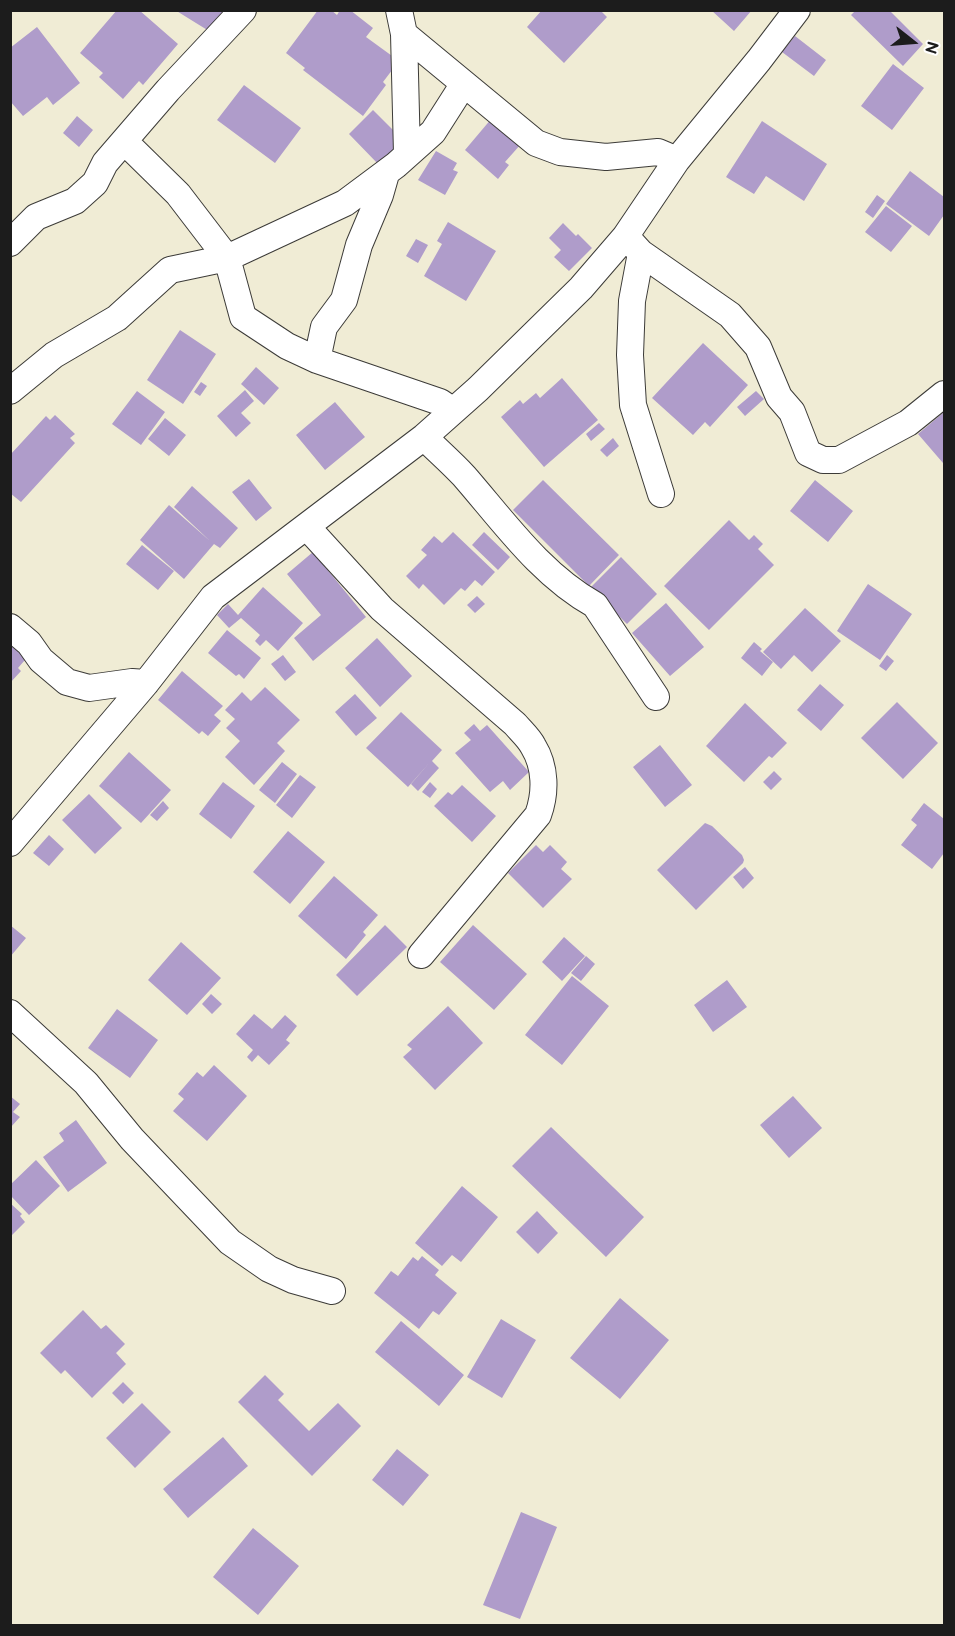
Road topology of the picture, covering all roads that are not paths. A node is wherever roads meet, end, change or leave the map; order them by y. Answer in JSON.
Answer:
{"nodes":[{"id":1,"x":243,"y":10,"type":"edge"},
{"id":2,"x":797,"y":10,"type":"edge"},
{"id":3,"x":402,"y":22,"type":"edge"},
{"id":4,"x":463,"y":85,"type":"junction"},
{"id":5,"x":124,"y":141,"type":"junction"},
{"id":6,"x":407,"y":154,"type":"junction"},
{"id":7,"x":677,"y":160,"type":"junction"},
{"id":8,"x":386,"y":174,"type":"junction"},
{"id":9,"x":10,"y":243,"type":"edge"},
{"id":10,"x":633,"y":245,"type":"junction"},
{"id":11,"x":227,"y":258,"type":"junction"},
{"id":12,"x":317,"y":360,"type":"junction"},
{"id":13,"x":10,"y":391,"type":"edge"},
{"id":14,"x":945,"y":394,"type":"edge"},
{"id":15,"x":452,"y":410,"type":"junction"},
{"id":16,"x":424,"y":437,"type":"junction"},
{"id":17,"x":661,"y":494,"type":"dead end"},
{"id":18,"x":307,"y":527,"type":"junction"},
{"id":19,"x":10,"y":627,"type":"edge"},
{"id":20,"x":146,"y":683,"type":"junction"},
{"id":21,"x":656,"y":697,"type":"dead end"},
{"id":22,"x":10,"y":843,"type":"edge"},
{"id":23,"x":421,"y":955,"type":"dead end"},
{"id":24,"x":10,"y":1013,"type":"edge"},
{"id":25,"x":332,"y":1291,"type":"dead end"}],
"edges":[{"from":1,"to":5,"type":"street"},
{"from":2,"to":7,"type":"street"},
{"from":3,"to":4,"type":"street"},
{"from":3,"to":6,"type":"street"},
{"from":4,"to":6,"type":"street"},
{"from":4,"to":7,"type":"street"},
{"from":5,"to":9,"type":"street"},
{"from":5,"to":11,"type":"street"},
{"from":6,"to":8,"type":"street"},
{"from":7,"to":10,"type":"street"},
{"from":8,"to":11,"type":"street"},
{"from":8,"to":12,"type":"street"},
{"from":10,"to":14,"type":"street"},
{"from":10,"to":15,"type":"street"},
{"from":10,"to":17,"type":"street"},
{"from":11,"to":12,"type":"street"},
{"from":11,"to":13,"type":"street"},
{"from":12,"to":15,"type":"street"},
{"from":15,"to":16,"type":"street"},
{"from":16,"to":18,"type":"street"},
{"from":16,"to":21,"type":"street"},
{"from":18,"to":20,"type":"street"},
{"from":18,"to":23,"type":"street"},
{"from":19,"to":20,"type":"street"},
{"from":20,"to":22,"type":"street"},
{"from":24,"to":25,"type":"street"}]}
